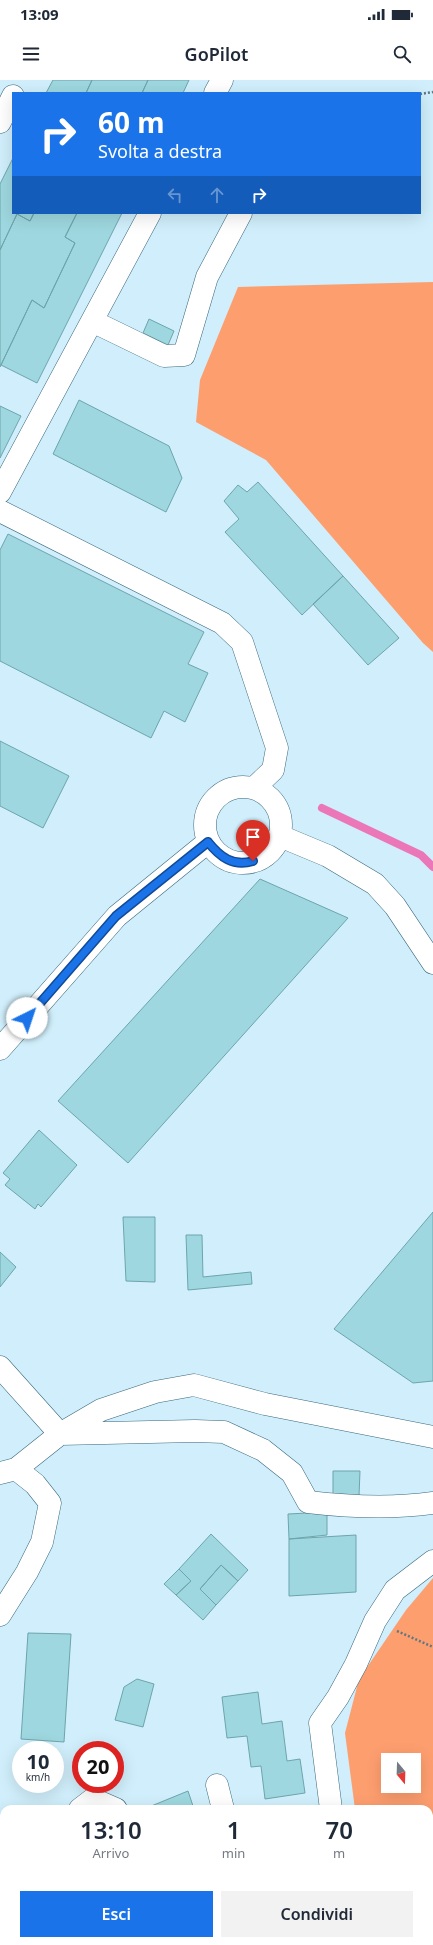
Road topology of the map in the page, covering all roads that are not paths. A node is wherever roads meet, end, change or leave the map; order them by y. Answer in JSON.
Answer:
{"nodes":[{"id":1,"x":21,"y":80,"type":"edge"},
{"id":2,"x":222,"y":80,"type":"edge"},
{"id":3,"x":15,"y":92,"type":"edge"},
{"id":4,"x":216,"y":92,"type":"edge"},
{"id":5,"x":12,"y":98,"type":"edge"},
{"id":6,"x":0,"y":122,"type":"edge"},
{"id":7,"x":149,"y":214,"type":"edge"},
{"id":8,"x":240,"y":214,"type":"edge"},
{"id":9,"x":92,"y":321,"type":"junction"},
{"id":10,"x":0,"y":492,"type":"edge"},
{"id":11,"x":0,"y":511,"type":"edge"},
{"id":12,"x":254,"y":788,"type":"junction"},
{"id":13,"x":280,"y":836,"type":"junction"},
{"id":14,"x":208,"y":842,"type":"junction"},
{"id":15,"x":433,"y":963,"type":"edge"},
{"id":16,"x":0,"y":1049,"type":"edge"},
{"id":17,"x":0,"y":1367,"type":"edge"},
{"id":18,"x":60,"y":1434,"type":"junction"},
{"id":19,"x":433,"y":1436,"type":"edge"},
{"id":20,"x":8,"y":1471,"type":"edge"},
{"id":21,"x":433,"y":1503,"type":"edge"},
{"id":22,"x":433,"y":1561,"type":"edge"},
{"id":23,"x":0,"y":1615,"type":"edge"},
{"id":24,"x":217,"y":1786,"type":"dead end"},
{"id":25,"x":85,"y":1805,"type":"edge"},
{"id":26,"x":107,"y":1805,"type":"edge"},
{"id":27,"x":222,"y":1805,"type":"edge"},
{"id":28,"x":330,"y":1805,"type":"edge"}],
"edges":[{"from":1,"to":3,"type":"street"},
{"from":2,"to":4,"type":"street"},
{"from":5,"to":6,"type":"street"},
{"from":7,"to":9,"type":"street"},
{"from":8,"to":9,"type":"street"},
{"from":9,"to":10,"type":"street"},
{"from":11,"to":12,"type":"street"},
{"from":12,"to":13,"type":"street"},
{"from":12,"to":14,"type":"street"},
{"from":13,"to":14,"type":"street"},
{"from":13,"to":15,"type":"street"},
{"from":14,"to":16,"type":"street"},
{"from":17,"to":18,"type":"street"},
{"from":18,"to":19,"type":"street"},
{"from":18,"to":20,"type":"street"},
{"from":18,"to":21,"type":"street"},
{"from":20,"to":23,"type":"street"},
{"from":22,"to":28,"type":"street"},
{"from":24,"to":27,"type":"street"},
{"from":25,"to":26,"type":"street"}]}
